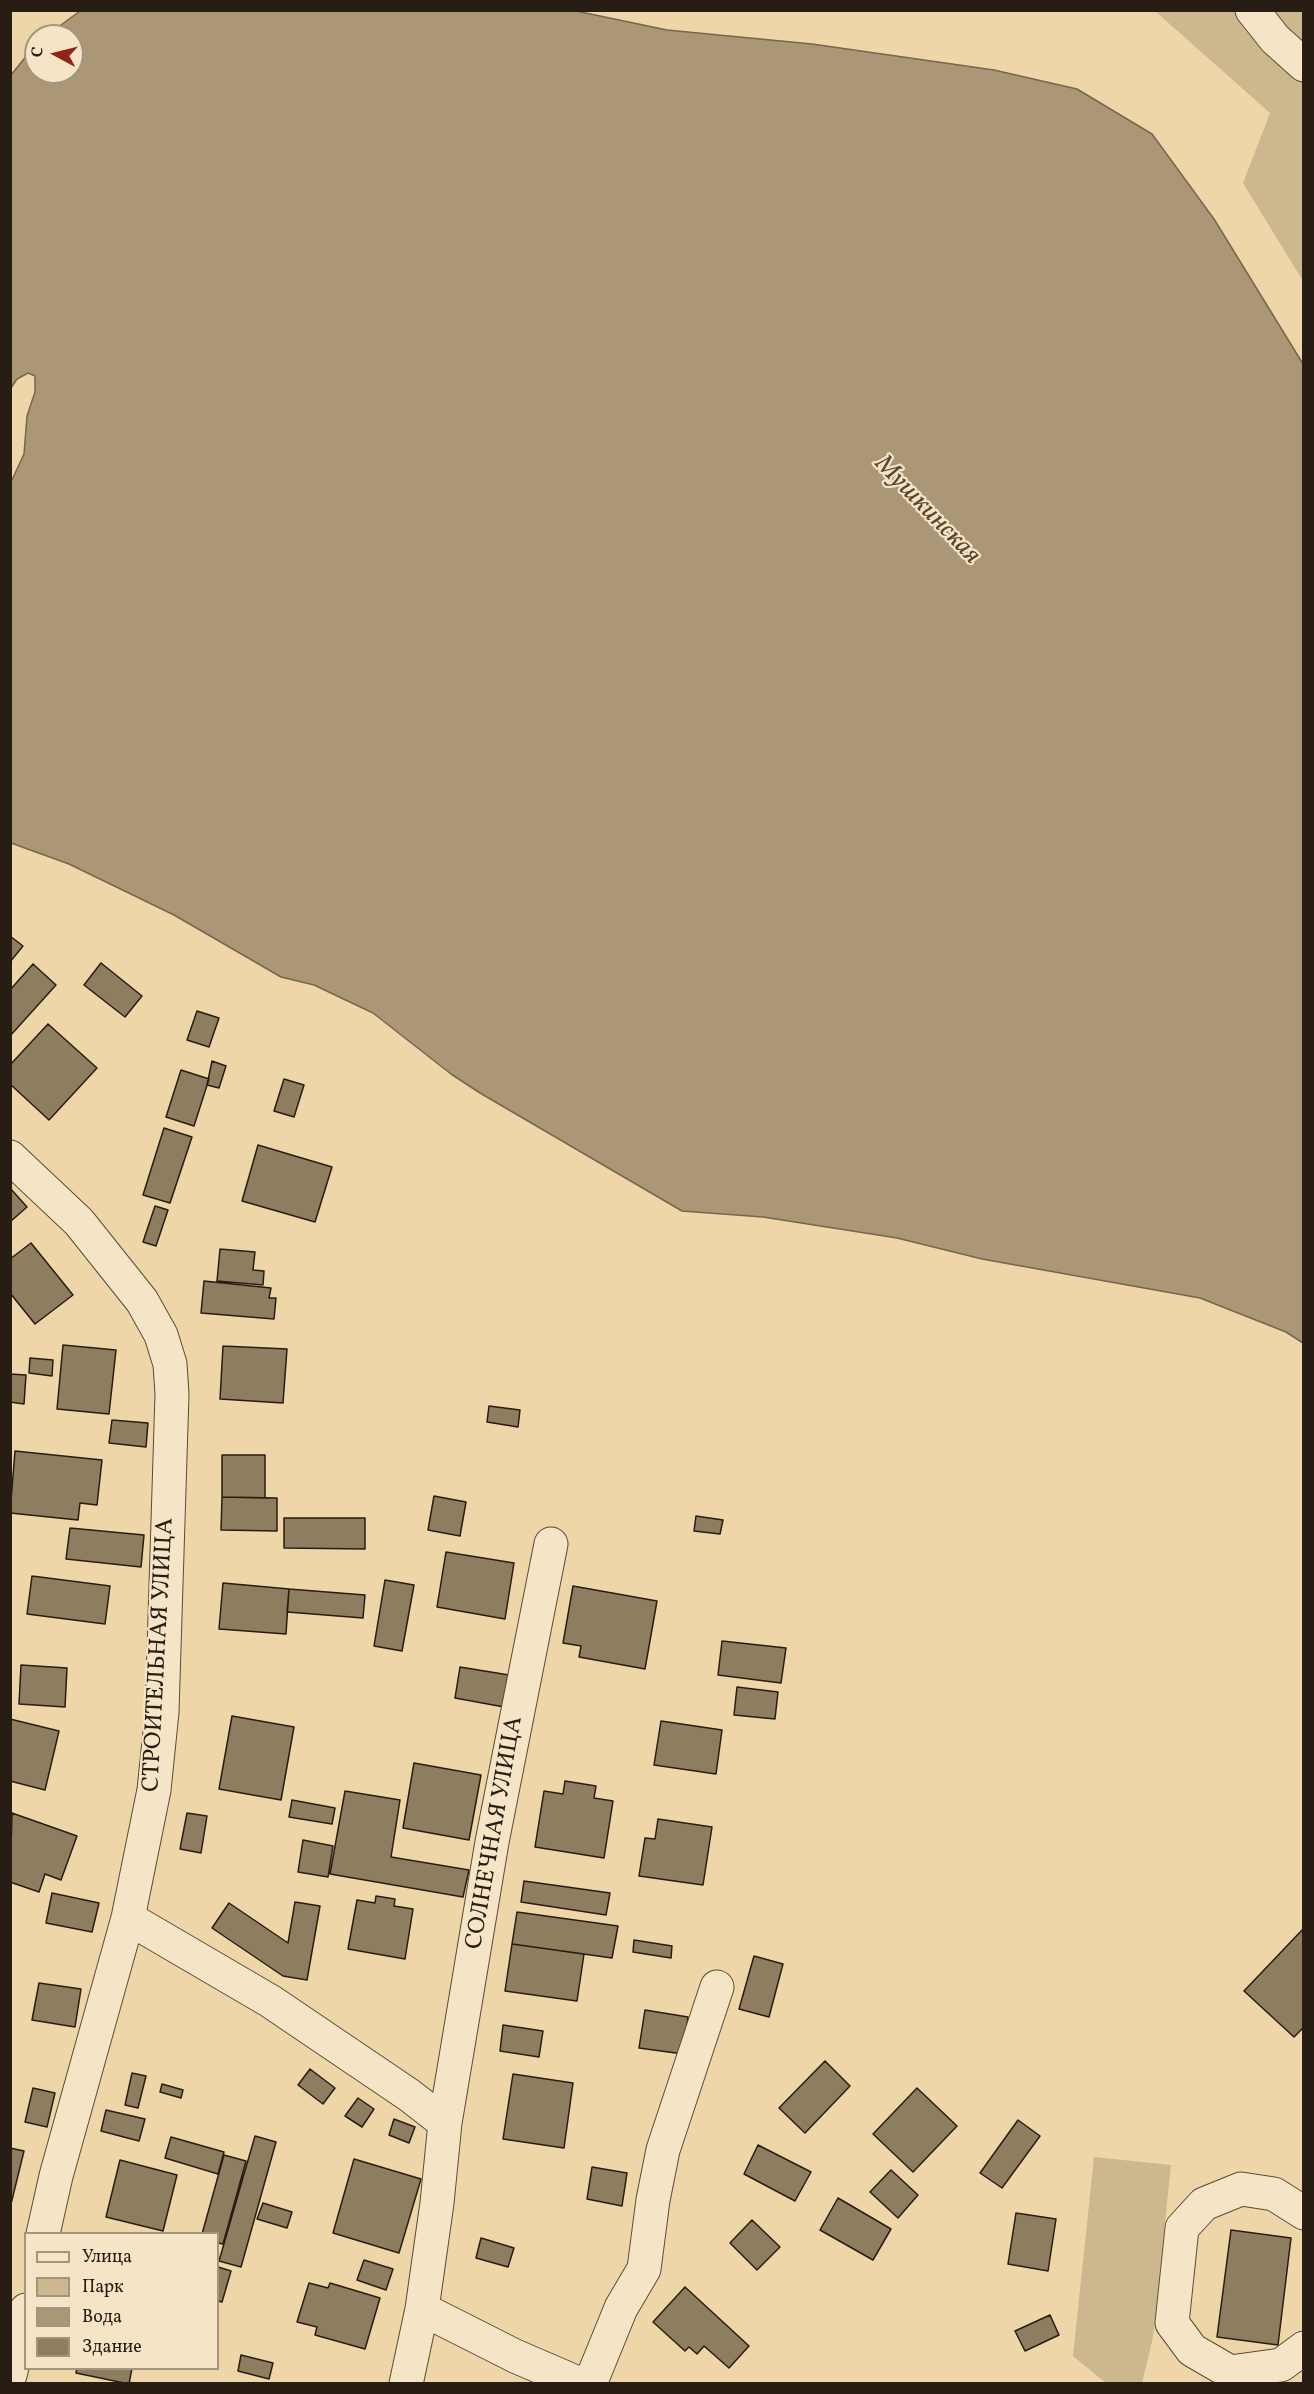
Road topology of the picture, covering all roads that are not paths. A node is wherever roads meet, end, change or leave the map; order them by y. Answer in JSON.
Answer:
{"nodes":[{"id":1,"x":1252,"y":10,"type":"edge"},
{"id":2,"x":1304,"y":65,"type":"edge"},
{"id":3,"x":10,"y":1157,"type":"edge"},
{"id":4,"x":551,"y":1544,"type":"dead end"},
{"id":5,"x":128,"y":1918,"type":"junction"},
{"id":6,"x":717,"y":1987,"type":"dead end"},
{"id":7,"x":445,"y":2123,"type":"junction"},
{"id":8,"x":1304,"y":2212,"type":"edge"},
{"id":9,"x":43,"y":2232,"type":"edge"},
{"id":10,"x":422,"y":2308,"type":"junction"},
{"id":11,"x":24,"y":2318,"type":"edge"},
{"id":12,"x":1304,"y":2348,"type":"edge"},
{"id":13,"x":10,"y":2375,"type":"edge"},
{"id":14,"x":1230,"y":2378,"type":"edge"},
{"id":15,"x":406,"y":2384,"type":"edge"},
{"id":16,"x":580,"y":2384,"type":"edge"},
{"id":17,"x":590,"y":2384,"type":"edge"}],
"edges":[{"from":1,"to":2,"type":"street"},
{"from":3,"to":5,"type":"street","name":"СТРОИТЕЛЬНАЯ УЛИЦА"},
{"from":4,"to":7,"type":"street","name":"СОЛНЕЧНАЯ УЛИЦА"},
{"from":5,"to":7,"type":"street"},
{"from":5,"to":9,"type":"street","name":"СТРОИТЕЛЬНАЯ УЛИЦА"},
{"from":6,"to":17,"type":"street"},
{"from":7,"to":10,"type":"street","name":"СОЛНЕЧНАЯ УЛИЦА"},
{"from":8,"to":14,"type":"street"},
{"from":10,"to":15,"type":"street","name":"СОЛНЕЧНАЯ УЛИЦА"},
{"from":10,"to":16,"type":"street"},
{"from":11,"to":13,"type":"street"},
{"from":12,"to":14,"type":"street"}]}
